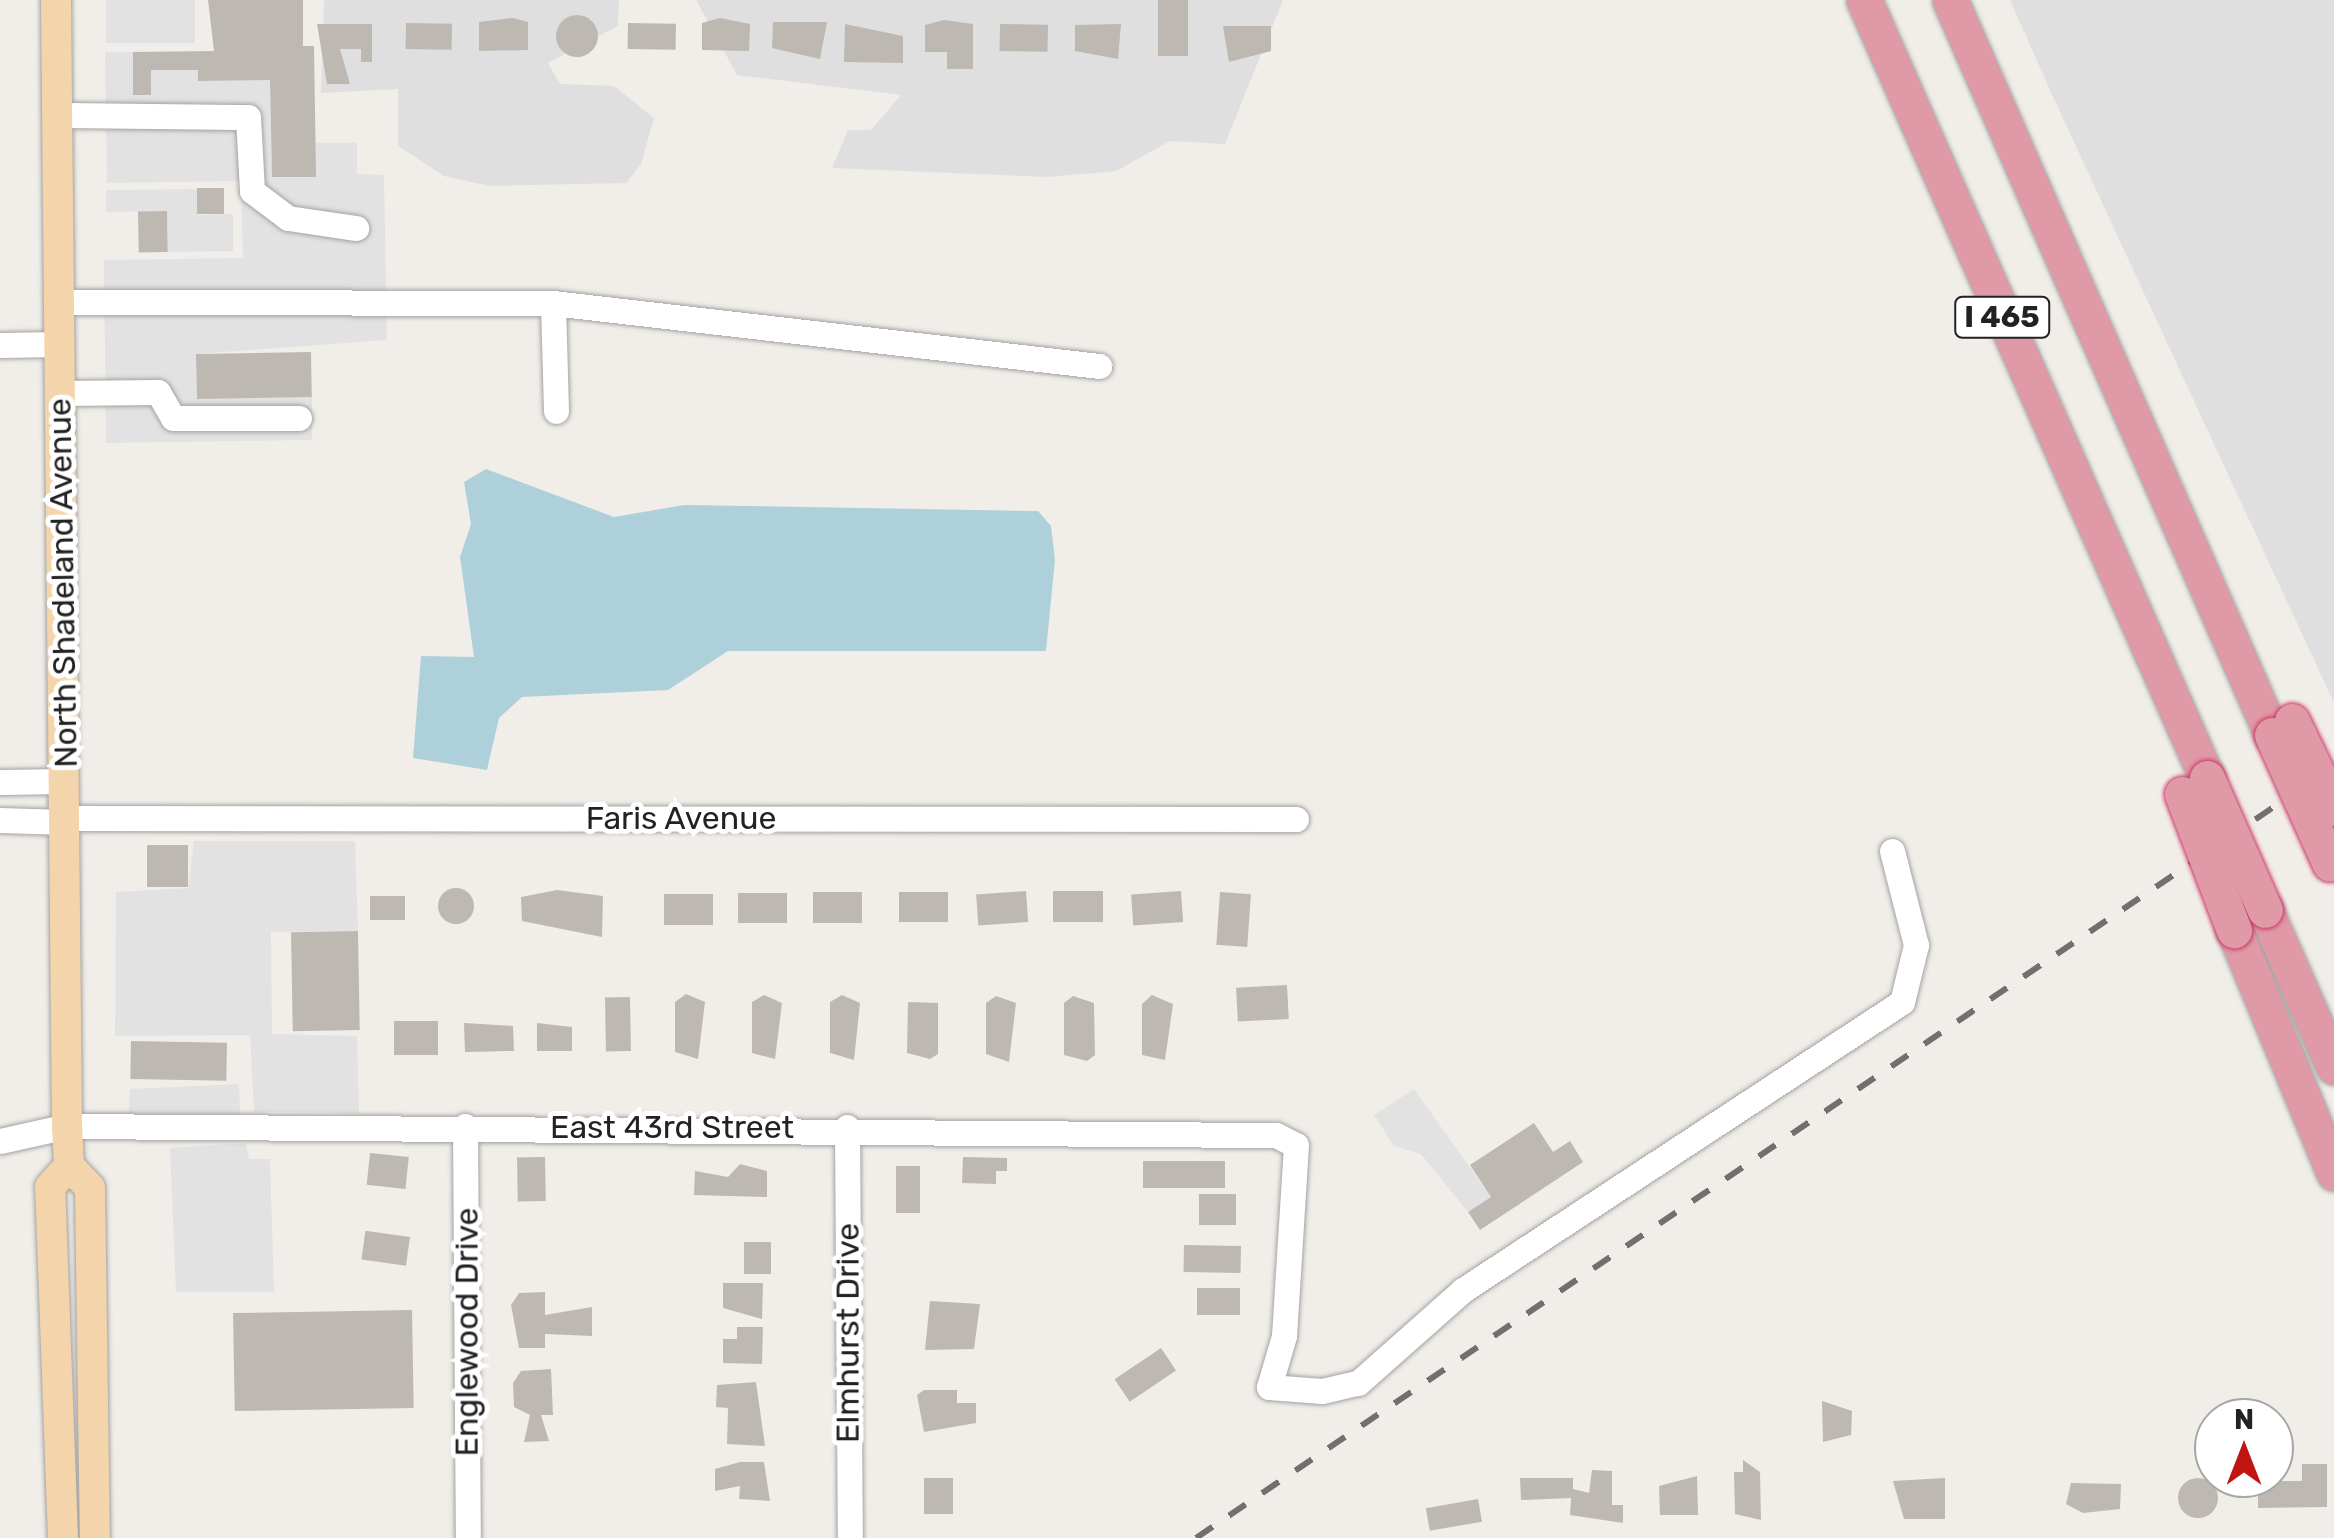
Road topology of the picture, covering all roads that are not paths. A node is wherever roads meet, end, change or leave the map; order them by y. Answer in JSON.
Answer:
{"nodes":[{"id":1,"x":56,"y":0,"type":"edge"},
{"id":2,"x":1864,"y":0,"type":"edge"},
{"id":3,"x":1950,"y":0,"type":"edge"},
{"id":4,"x":57,"y":115,"type":"junction"},
{"id":5,"x":356,"y":228,"type":"dead end"},
{"id":6,"x":59,"y":302,"type":"junction"},
{"id":7,"x":553,"y":304,"type":"junction"},
{"id":8,"x":60,"y":344,"type":"junction"},
{"id":9,"x":0,"y":345,"type":"edge"},
{"id":10,"x":1099,"y":366,"type":"dead end"},
{"id":11,"x":60,"y":392,"type":"junction"},
{"id":12,"x":556,"y":410,"type":"dead end"},
{"id":13,"x":299,"y":418,"type":"dead end"},
{"id":14,"x":2282,"y":728,"type":"junction"},
{"id":15,"x":65,"y":781,"type":"junction"},
{"id":16,"x":0,"y":782,"type":"edge"},
{"id":17,"x":2194,"y":786,"type":"junction"},
{"id":18,"x":2334,"y":808,"type":"edge"},
{"id":19,"x":1296,"y":819,"type":"dead end"},
{"id":20,"x":0,"y":820,"type":"edge"},
{"id":21,"x":66,"y":820,"type":"junction"},
{"id":22,"x":1892,"y":851,"type":"dead end"},
{"id":23,"x":2332,"y":869,"type":"edge"},
{"id":24,"x":2334,"y":1067,"type":"edge"},
{"id":25,"x":68,"y":1126,"type":"junction"},
{"id":26,"x":465,"y":1126,"type":"junction"},
{"id":27,"x":847,"y":1127,"type":"junction"},
{"id":28,"x":0,"y":1141,"type":"edge"},
{"id":29,"x":69,"y":1166,"type":"junction"},
{"id":30,"x":2334,"y":1173,"type":"edge"},
{"id":31,"x":62,"y":1538,"type":"edge"},
{"id":32,"x":94,"y":1538,"type":"edge"},
{"id":33,"x":468,"y":1538,"type":"edge"},
{"id":34,"x":850,"y":1538,"type":"edge"}],
"edges":[{"from":1,"to":4,"type":"main road","name":"North Shadeland Avenue"},
{"from":2,"to":17,"type":"highway","number":"I 465"},
{"from":3,"to":14,"type":"highway","number":"I 465"},
{"from":4,"to":5,"type":"street"},
{"from":4,"to":6,"type":"main road","name":"North Shadeland Avenue"},
{"from":6,"to":7,"type":"street"},
{"from":6,"to":8,"type":"main road","name":"North Shadeland Avenue"},
{"from":7,"to":10,"type":"street"},
{"from":7,"to":12,"type":"street"},
{"from":8,"to":9,"type":"street"},
{"from":8,"to":11,"type":"main road","name":"North Shadeland Avenue"},
{"from":11,"to":13,"type":"street"},
{"from":11,"to":15,"type":"main road","name":"North Shadeland Avenue"},
{"from":14,"to":18,"type":"highway","bridge":true},
{"from":14,"to":23,"type":"highway","number":"I 465","bridge":true},
{"from":15,"to":16,"type":"street"},
{"from":15,"to":21,"type":"main road","name":"North Shadeland Avenue"},
{"from":17,"to":24,"type":"highway","number":"I 465","bridge":true},
{"from":17,"to":30,"type":"highway","bridge":true},
{"from":19,"to":21,"type":"street","name":"Faris Avenue"},
{"from":20,"to":21,"type":"street","name":"Faris Avenue"},
{"from":21,"to":25,"type":"main road","name":"North Shadeland Avenue"},
{"from":22,"to":27,"type":"street","name":"East 43rd Street"},
{"from":25,"to":26,"type":"street","name":"East 43rd Street"},
{"from":25,"to":28,"type":"street","name":"East 43rd Street"},
{"from":25,"to":29,"type":"main road","name":"North Shadeland Avenue"},
{"from":26,"to":27,"type":"street","name":"East 43rd Street"},
{"from":26,"to":33,"type":"street","name":"Englewood Drive"},
{"from":27,"to":34,"type":"street","name":"Elmhurst Drive"},
{"from":29,"to":31,"type":"main road","name":"North Shadeland Avenue"},
{"from":29,"to":32,"type":"main road","name":"North Shadeland Avenue"}]}
